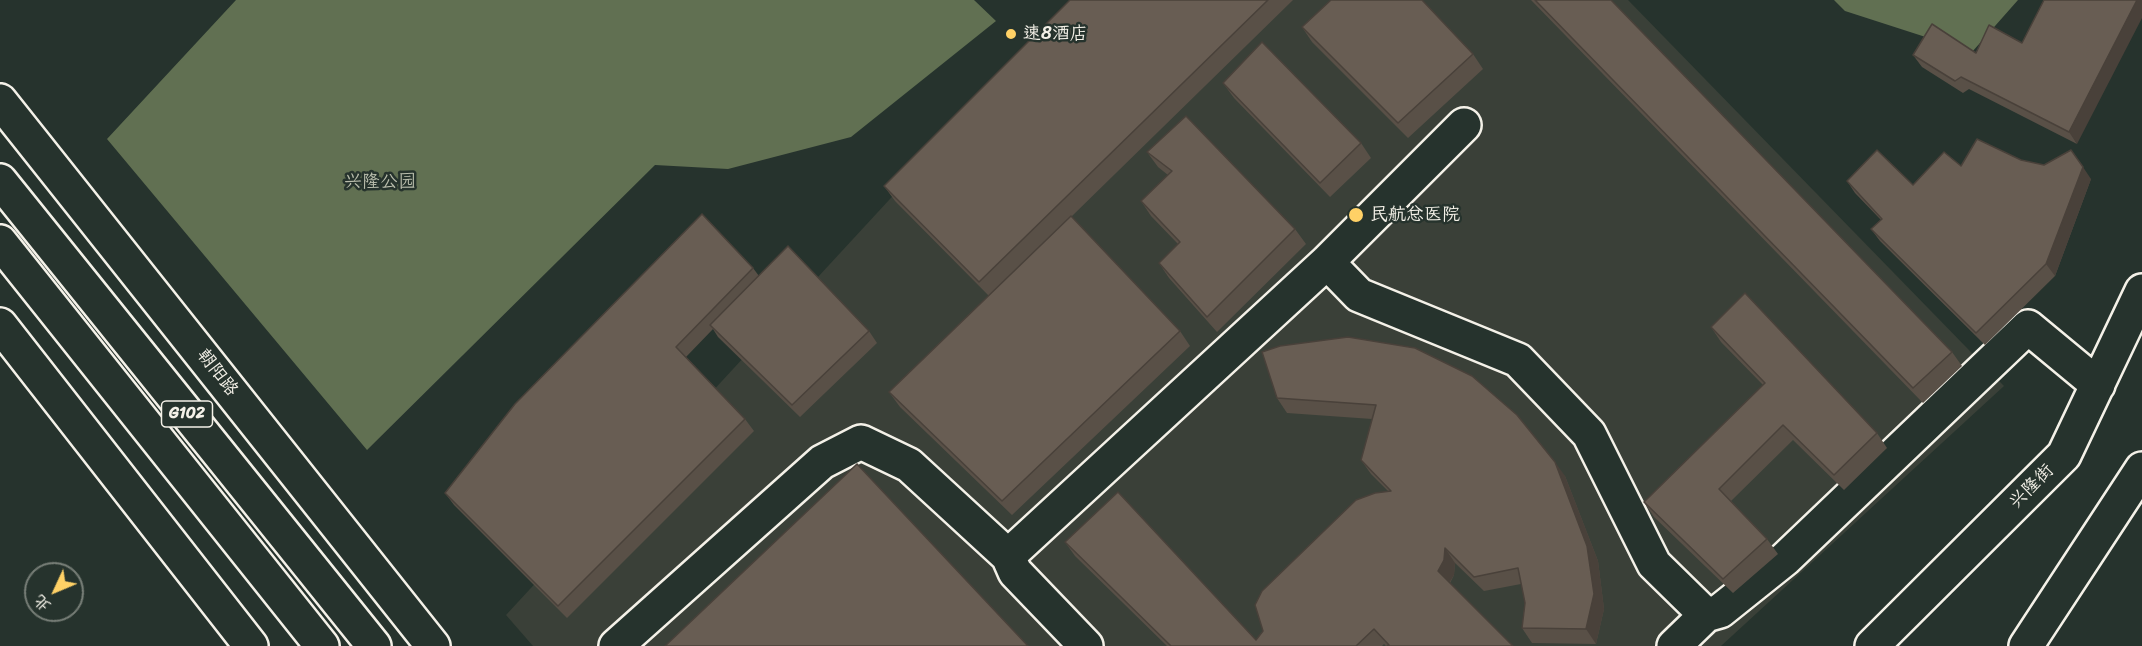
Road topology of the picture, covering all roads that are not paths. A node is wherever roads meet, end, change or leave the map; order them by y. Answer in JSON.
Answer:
{"nodes":[{"id":1,"x":0,"y":100,"type":"edge"},
{"id":2,"x":1464,"y":124,"type":"dead end"},
{"id":3,"x":0,"y":181,"type":"edge"},
{"id":4,"x":0,"y":242,"type":"edge"},
{"id":5,"x":1328,"y":262,"type":"junction"},
{"id":6,"x":2142,"y":291,"type":"edge"},
{"id":7,"x":0,"y":325,"type":"edge"},
{"id":8,"x":2098,"y":385,"type":"junction"},
{"id":9,"x":2142,"y":468,"type":"edge"},
{"id":10,"x":1008,"y":556,"type":"junction"},
{"id":11,"x":1706,"y":615,"type":"junction"},
{"id":12,"x":251,"y":646,"type":"edge"},
{"id":13,"x":322,"y":646,"type":"edge"},
{"id":14,"x":374,"y":646,"type":"edge"},
{"id":15,"x":433,"y":646,"type":"edge"},
{"id":16,"x":616,"y":646,"type":"edge"},
{"id":17,"x":1086,"y":646,"type":"edge"},
{"id":18,"x":1674,"y":646,"type":"edge"},
{"id":19,"x":1872,"y":646,"type":"edge"},
{"id":20,"x":2026,"y":646,"type":"edge"}],
"edges":[{"from":1,"to":15,"type":"main road","name":"朝阳路"},
{"from":2,"to":5,"type":"main road"},
{"from":3,"to":14,"type":"main road","number":"G102"},
{"from":4,"to":13,"type":"main road","number":"G102"},
{"from":5,"to":10,"type":"main road"},
{"from":5,"to":11,"type":"main road"},
{"from":6,"to":8,"type":"main road","name":"兴隆街"},
{"from":7,"to":12,"type":"main road"},
{"from":8,"to":11,"type":"main road"},
{"from":8,"to":19,"type":"main road","name":"兴隆街"},
{"from":9,"to":20,"type":"main road"},
{"from":10,"to":16,"type":"main road"},
{"from":10,"to":17,"type":"main road"},
{"from":11,"to":18,"type":"main road"}]}
